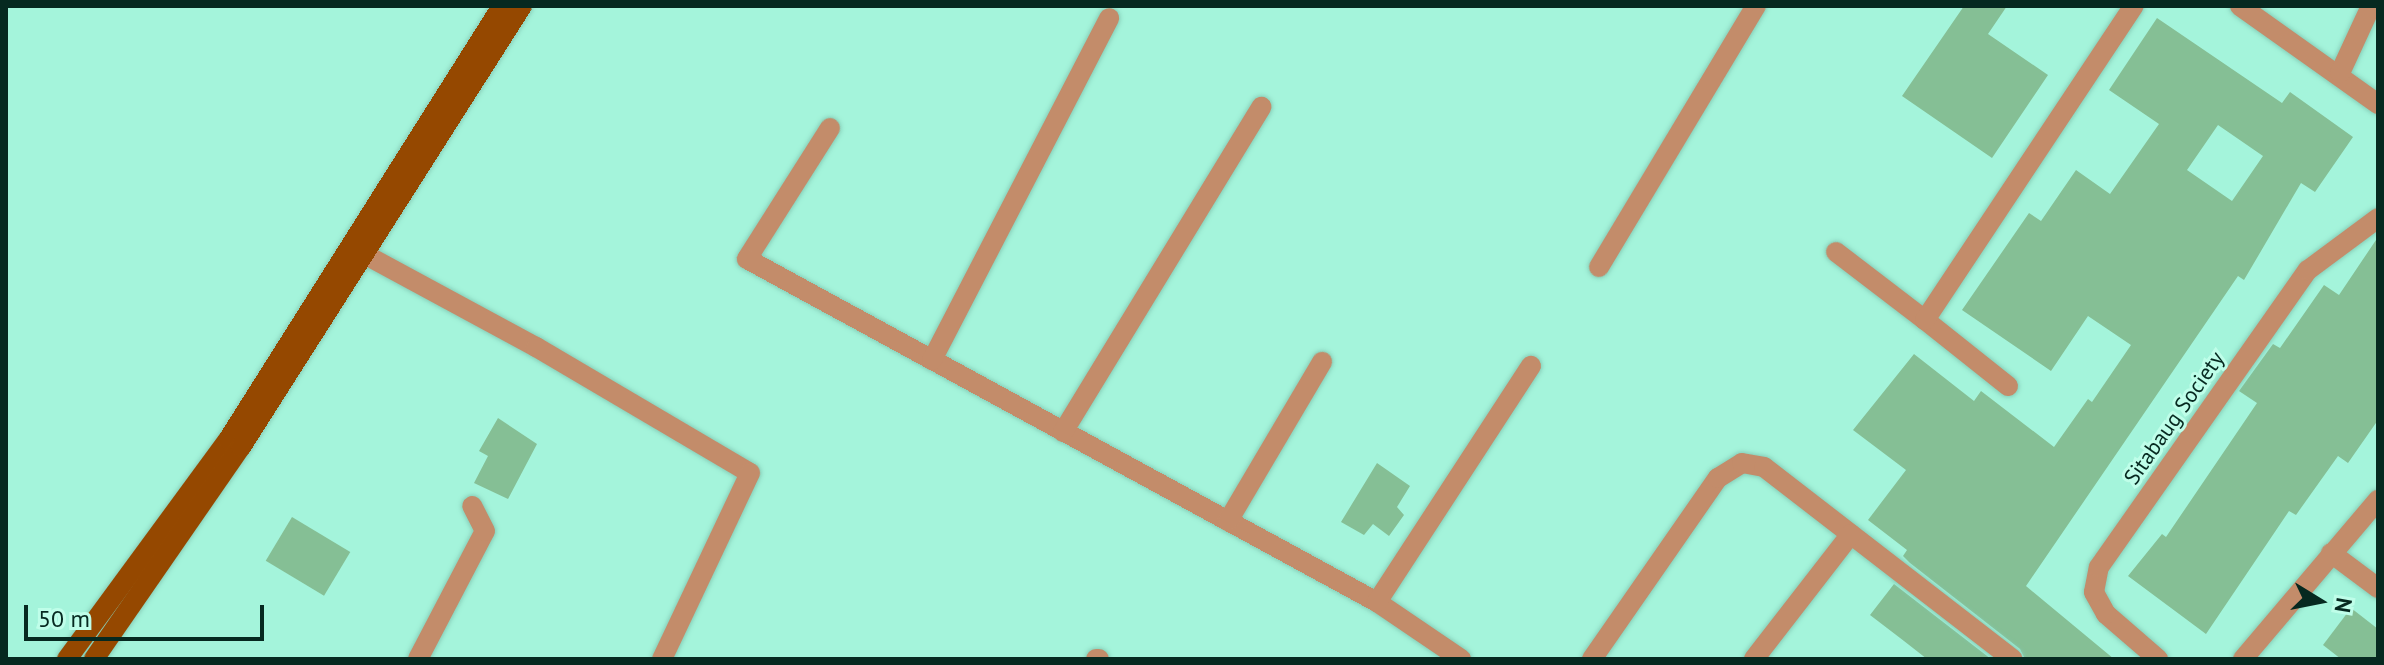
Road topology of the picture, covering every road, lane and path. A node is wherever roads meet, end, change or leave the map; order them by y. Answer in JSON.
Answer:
{"nodes":[{"id":1,"x":502,"y":6,"type":"edge"},
{"id":2,"x":522,"y":6,"type":"edge"},
{"id":3,"x":1756,"y":6,"type":"edge"},
{"id":4,"x":2134,"y":6,"type":"edge"},
{"id":5,"x":2240,"y":6,"type":"edge"},
{"id":6,"x":2371,"y":6,"type":"edge"},
{"id":7,"x":1109,"y":18,"type":"dead end"},
{"id":8,"x":2340,"y":73,"type":"junction"},
{"id":9,"x":2378,"y":104,"type":"edge"},
{"id":10,"x":1261,"y":107,"type":"dead end"},
{"id":11,"x":830,"y":128,"type":"dead end"},
{"id":12,"x":2378,"y":218,"type":"edge"},
{"id":13,"x":1836,"y":252,"type":"dead end"},
{"id":14,"x":364,"y":254,"type":"junction"},
{"id":15,"x":1599,"y":267,"type":"dead end"},
{"id":16,"x":1925,"y":320,"type":"junction"},
{"id":17,"x":932,"y":360,"type":"junction"},
{"id":18,"x":1322,"y":362,"type":"dead end"},
{"id":19,"x":1531,"y":366,"type":"dead end"},
{"id":20,"x":2008,"y":386,"type":"dead end"},
{"id":21,"x":1063,"y":432,"type":"junction"},
{"id":22,"x":2378,"y":500,"type":"edge"},
{"id":23,"x":472,"y":506,"type":"dead end"},
{"id":24,"x":1228,"y":521,"type":"junction"},
{"id":25,"x":1851,"y":534,"type":"junction"},
{"id":26,"x":2331,"y":553,"type":"junction"},
{"id":27,"x":2378,"y":588,"type":"edge"},
{"id":28,"x":1377,"y":602,"type":"junction"},
{"id":29,"x":67,"y":659,"type":"edge"},
{"id":30,"x":94,"y":659,"type":"edge"},
{"id":31,"x":418,"y":659,"type":"edge"},
{"id":32,"x":662,"y":659,"type":"edge"},
{"id":33,"x":1461,"y":659,"type":"edge"},
{"id":34,"x":1592,"y":659,"type":"edge"},
{"id":35,"x":1754,"y":659,"type":"edge"},
{"id":36,"x":2012,"y":659,"type":"edge"},
{"id":37,"x":2158,"y":659,"type":"edge"},
{"id":38,"x":2243,"y":659,"type":"edge"}],
"edges":[{"from":1,"to":29,"type":"main road"},
{"from":2,"to":14,"type":"main road"},
{"from":3,"to":15,"type":"street"},
{"from":4,"to":16,"type":"street"},
{"from":5,"to":8,"type":"street"},
{"from":6,"to":8,"type":"street"},
{"from":7,"to":17,"type":"street"},
{"from":8,"to":9,"type":"street"},
{"from":10,"to":21,"type":"street"},
{"from":11,"to":17,"type":"street"},
{"from":12,"to":37,"type":"street","name":"Sitabaug Society"},
{"from":13,"to":16,"type":"street"},
{"from":14,"to":30,"type":"main road"},
{"from":14,"to":32,"type":"street"},
{"from":16,"to":20,"type":"street"},
{"from":17,"to":21,"type":"street"},
{"from":18,"to":24,"type":"street"},
{"from":19,"to":28,"type":"street"},
{"from":21,"to":24,"type":"street"},
{"from":22,"to":26,"type":"street"},
{"from":23,"to":31,"type":"street"},
{"from":24,"to":28,"type":"street"},
{"from":25,"to":34,"type":"street"},
{"from":25,"to":35,"type":"street"},
{"from":25,"to":36,"type":"street"},
{"from":26,"to":27,"type":"street"},
{"from":26,"to":38,"type":"street"},
{"from":28,"to":33,"type":"street"}]}
